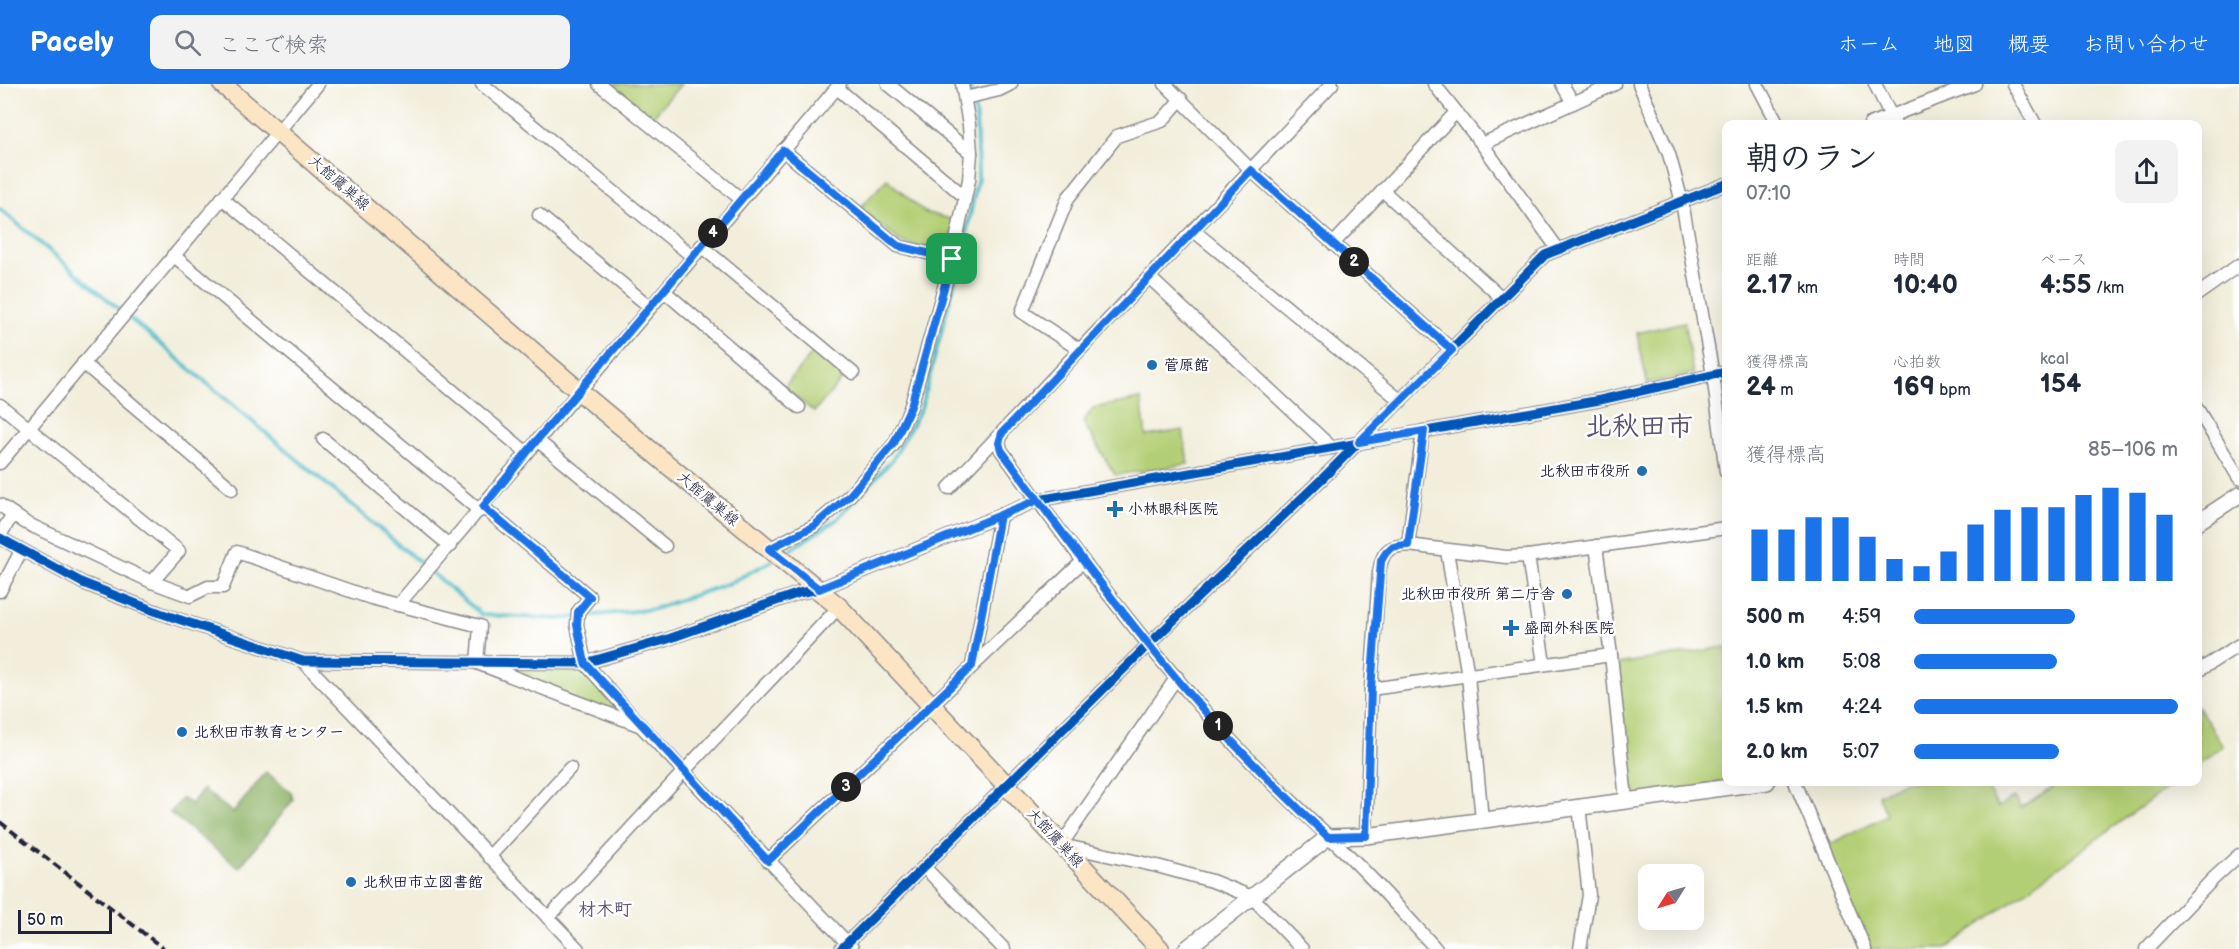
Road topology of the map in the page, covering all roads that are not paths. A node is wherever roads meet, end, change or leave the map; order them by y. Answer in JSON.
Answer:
{"nodes":[{"id":1,"x":222,"y":84,"type":"edge"},
{"id":2,"x":318,"y":84,"type":"edge"},
{"id":3,"x":482,"y":84,"type":"edge"},
{"id":4,"x":599,"y":84,"type":"edge"},
{"id":5,"x":888,"y":84,"type":"edge"},
{"id":6,"x":962,"y":84,"type":"edge"},
{"id":7,"x":1011,"y":84,"type":"edge"},
{"id":8,"x":1165,"y":84,"type":"edge"},
{"id":9,"x":1332,"y":84,"type":"edge"},
{"id":10,"x":1434,"y":84,"type":"edge"},
{"id":11,"x":1562,"y":84,"type":"edge"},
{"id":12,"x":1615,"y":84,"type":"edge"},
{"id":13,"x":1639,"y":84,"type":"edge"},
{"id":14,"x":1757,"y":84,"type":"edge"},
{"id":15,"x":1875,"y":84,"type":"edge"},
{"id":16,"x":1975,"y":84,"type":"edge"},
{"id":17,"x":2013,"y":84,"type":"edge"},
{"id":18,"x":838,"y":86,"type":"edge"},
{"id":19,"x":969,"y":97,"type":"junction"},
{"id":20,"x":1181,"y":99,"type":"junction"},
{"id":21,"x":1573,"y":103,"type":"junction"},
{"id":22,"x":1456,"y":112,"type":"junction"},
{"id":23,"x":1776,"y":120,"type":"edge"},
{"id":24,"x":1893,"y":120,"type":"edge"},
{"id":25,"x":2033,"y":120,"type":"edge"},
{"id":26,"x":278,"y":131,"type":"junction"},
{"id":27,"x":1482,"y":144,"type":"junction"},
{"id":28,"x":783,"y":150,"type":"junction"},
{"id":29,"x":971,"y":153,"type":"junction"},
{"id":30,"x":1251,"y":170,"type":"junction"},
{"id":31,"x":1722,"y":186,"type":"edge"},
{"id":32,"x":1382,"y":190,"type":"junction"},
{"id":33,"x":965,"y":197,"type":"junction"},
{"id":34,"x":222,"y":198,"type":"junction"},
{"id":35,"x":741,"y":199,"type":"junction"},
{"id":36,"x":1682,"y":202,"type":"junction"},
{"id":37,"x":539,"y":214,"type":"dead end"},
{"id":38,"x":1194,"y":231,"type":"junction"},
{"id":39,"x":1334,"y":244,"type":"junction"},
{"id":40,"x":701,"y":246,"type":"junction"},
{"id":41,"x":1558,"y":249,"type":"junction"},
{"id":42,"x":173,"y":255,"type":"junction"},
{"id":43,"x":692,"y":256,"type":"junction"},
{"id":44,"x":952,"y":259,"type":"junction"},
{"id":45,"x":2239,"y":265,"type":"edge"},
{"id":46,"x":1149,"y":277,"type":"junction"},
{"id":47,"x":664,"y":291,"type":"junction"},
{"id":48,"x":2202,"y":291,"type":"edge"},
{"id":49,"x":1502,"y":298,"type":"junction"},
{"id":50,"x":650,"y":307,"type":"junction"},
{"id":51,"x":1080,"y":350,"type":"junction"},
{"id":52,"x":1452,"y":350,"type":"junction"},
{"id":53,"x":83,"y":363,"type":"junction"},
{"id":54,"x":853,"y":373,"type":"dead end"},
{"id":55,"x":1722,"y":373,"type":"edge"},
{"id":56,"x":1713,"y":375,"type":"junction"},
{"id":57,"x":579,"y":391,"type":"junction"},
{"id":58,"x":1401,"y":401,"type":"junction"},
{"id":59,"x":0,"y":405,"type":"edge"},
{"id":60,"x":799,"y":406,"type":"dead end"},
{"id":61,"x":2202,"y":417,"type":"edge"},
{"id":62,"x":28,"y":429,"type":"junction"},
{"id":63,"x":1424,"y":431,"type":"junction"},
{"id":64,"x":1002,"y":433,"type":"junction"},
{"id":65,"x":323,"y":439,"type":"dead end"},
{"id":66,"x":537,"y":440,"type":"junction"},
{"id":67,"x":1359,"y":442,"type":"junction"},
{"id":68,"x":1722,"y":442,"type":"edge"},
{"id":69,"x":1332,"y":448,"type":"junction"},
{"id":70,"x":527,"y":453,"type":"junction"},
{"id":71,"x":0,"y":463,"type":"edge"},
{"id":72,"x":2239,"y":478,"type":"edge"},
{"id":73,"x":949,"y":488,"type":"dead end"},
{"id":74,"x":232,"y":489,"type":"dead end"},
{"id":75,"x":2239,"y":495,"type":"edge"},
{"id":76,"x":1038,"y":500,"type":"junction"},
{"id":77,"x":0,"y":505,"type":"edge"},
{"id":78,"x":481,"y":509,"type":"junction"},
{"id":79,"x":13,"y":514,"type":"junction"},
{"id":80,"x":1000,"y":515,"type":"junction"},
{"id":81,"x":2202,"y":519,"type":"edge"},
{"id":82,"x":1722,"y":529,"type":"edge"},
{"id":83,"x":0,"y":537,"type":"edge"},
{"id":84,"x":1408,"y":545,"type":"junction"},
{"id":85,"x":450,"y":546,"type":"junction"},
{"id":86,"x":665,"y":546,"type":"dead end"},
{"id":87,"x":1596,"y":546,"type":"junction"},
{"id":88,"x":21,"y":551,"type":"junction"},
{"id":89,"x":1447,"y":551,"type":"junction"},
{"id":90,"x":776,"y":554,"type":"junction"},
{"id":91,"x":1528,"y":556,"type":"junction"},
{"id":92,"x":1083,"y":561,"type":"junction"},
{"id":93,"x":152,"y":582,"type":"junction"},
{"id":94,"x":819,"y":589,"type":"junction"},
{"id":95,"x":0,"y":591,"type":"edge"},
{"id":96,"x":398,"y":605,"type":"junction"},
{"id":97,"x":839,"y":607,"type":"junction"},
{"id":98,"x":1149,"y":644,"type":"junction"},
{"id":99,"x":2239,"y":645,"type":"edge"},
{"id":100,"x":1611,"y":655,"type":"junction"},
{"id":101,"x":303,"y":661,"type":"junction"},
{"id":102,"x":477,"y":663,"type":"junction"},
{"id":103,"x":585,"y":663,"type":"junction"},
{"id":104,"x":1544,"y":664,"type":"junction"},
{"id":105,"x":972,"y":666,"type":"junction"},
{"id":106,"x":2202,"y":668,"type":"edge"},
{"id":107,"x":1468,"y":676,"type":"junction"},
{"id":108,"x":1177,"y":677,"type":"junction"},
{"id":109,"x":1371,"y":689,"type":"junction"},
{"id":110,"x":931,"y":706,"type":"junction"},
{"id":111,"x":641,"y":726,"type":"junction"},
{"id":112,"x":570,"y":768,"type":"dead end"},
{"id":113,"x":684,"y":771,"type":"junction"},
{"id":114,"x":1006,"y":785,"type":"junction"},
{"id":115,"x":1736,"y":786,"type":"edge"},
{"id":116,"x":1797,"y":786,"type":"edge"},
{"id":117,"x":1626,"y":800,"type":"junction"},
{"id":118,"x":1579,"y":806,"type":"junction"},
{"id":119,"x":1482,"y":819,"type":"junction"},
{"id":120,"x":1366,"y":836,"type":"junction"},
{"id":121,"x":1328,"y":837,"type":"junction"},
{"id":122,"x":1061,"y":845,"type":"junction"},
{"id":123,"x":2239,"y":855,"type":"edge"},
{"id":124,"x":489,"y":856,"type":"junction"},
{"id":125,"x":768,"y":861,"type":"junction"},
{"id":126,"x":925,"y":868,"type":"junction"},
{"id":127,"x":1252,"y":897,"type":"junction"},
{"id":128,"x":548,"y":918,"type":"junction"},
{"id":129,"x":847,"y":947,"type":"edge"},
{"id":130,"x":578,"y":949,"type":"edge"},
{"id":131,"x":1004,"y":949,"type":"edge"},
{"id":132,"x":1160,"y":949,"type":"edge"},
{"id":133,"x":1186,"y":949,"type":"edge"},
{"id":134,"x":1302,"y":949,"type":"edge"},
{"id":135,"x":1436,"y":949,"type":"edge"},
{"id":136,"x":1580,"y":949,"type":"edge"},
{"id":137,"x":1865,"y":949,"type":"edge"},
{"id":138,"x":2146,"y":949,"type":"edge"}],
"edges":[{"from":1,"to":26,"type":"main road","name":"大館鷹巣線"},
{"from":2,"to":26,"type":"street"},
{"from":3,"to":43,"type":"street"},
{"from":4,"to":35,"type":"street"},
{"from":5,"to":29,"type":"street"},
{"from":6,"to":19,"type":"street"},
{"from":7,"to":19,"type":"street"},
{"from":8,"to":20,"type":"street"},
{"from":9,"to":30,"type":"street"},
{"from":10,"to":22,"type":"street"},
{"from":11,"to":21,"type":"street"},
{"from":12,"to":21,"type":"street"},
{"from":13,"to":36,"type":"street"},
{"from":14,"to":23,"type":"street"},
{"from":15,"to":24,"type":"street"},
{"from":16,"to":24,"type":"street"},
{"from":17,"to":25,"type":"street"},
{"from":18,"to":28,"type":"street"},
{"from":18,"to":33,"type":"street"},
{"from":19,"to":29,"type":"street"},
{"from":20,"to":30,"type":"street"},
{"from":20,"to":51,"type":"street"},
{"from":21,"to":27,"type":"street"},
{"from":22,"to":27,"type":"street"},
{"from":22,"to":32,"type":"street"},
{"from":26,"to":34,"type":"street"},
{"from":26,"to":57,"type":"main road","name":"大館鷹巣線"},
{"from":27,"to":41,"type":"street"},
{"from":28,"to":35,"type":"street"},
{"from":28,"to":44,"type":"street"},
{"from":29,"to":33,"type":"street"},
{"from":30,"to":38,"type":"street"},
{"from":30,"to":39,"type":"street"},
{"from":31,"to":36,"type":"street"},
{"from":32,"to":39,"type":"street"},
{"from":32,"to":49,"type":"street"},
{"from":33,"to":44,"type":"street"},
{"from":34,"to":42,"type":"street"},
{"from":34,"to":70,"type":"street"},
{"from":35,"to":40,"type":"street"},
{"from":36,"to":41,"type":"street"},
{"from":36,"to":56,"type":"street"},
{"from":37,"to":50,"type":"street"},
{"from":38,"to":46,"type":"street"},
{"from":38,"to":58,"type":"street"},
{"from":39,"to":52,"type":"street"},
{"from":40,"to":43,"type":"street"},
{"from":40,"to":54,"type":"street"},
{"from":41,"to":49,"type":"street"},
{"from":42,"to":53,"type":"street"},
{"from":42,"to":78,"type":"street"},
{"from":43,"to":47,"type":"street"},
{"from":44,"to":90,"type":"street"},
{"from":45,"to":48,"type":"street"},
{"from":46,"to":51,"type":"street"},
{"from":46,"to":69,"type":"street"},
{"from":47,"to":50,"type":"street"},
{"from":47,"to":60,"type":"street"},
{"from":49,"to":52,"type":"street"},
{"from":50,"to":57,"type":"street"},
{"from":51,"to":64,"type":"street"},
{"from":52,"to":58,"type":"street"},
{"from":53,"to":62,"type":"street"},
{"from":53,"to":74,"type":"street"},
{"from":55,"to":56,"type":"street"},
{"from":56,"to":63,"type":"street"},
{"from":56,"to":68,"type":"street"},
{"from":57,"to":66,"type":"street"},
{"from":57,"to":90,"type":"main road","name":"大館鷹巣線"},
{"from":58,"to":67,"type":"street"},
{"from":59,"to":62,"type":"street"},
{"from":61,"to":72,"type":"street"},
{"from":62,"to":71,"type":"street"},
{"from":62,"to":93,"type":"street"},
{"from":63,"to":67,"type":"street"},
{"from":63,"to":84,"type":"street"},
{"from":64,"to":73,"type":"street"},
{"from":64,"to":76,"type":"street"},
{"from":65,"to":85,"type":"street"},
{"from":66,"to":70,"type":"street"},
{"from":66,"to":86,"type":"street"},
{"from":67,"to":69,"type":"street"},
{"from":67,"to":98,"type":"street"},
{"from":69,"to":76,"type":"street"},
{"from":70,"to":78,"type":"street"},
{"from":75,"to":81,"type":"street"},
{"from":76,"to":80,"type":"street"},
{"from":76,"to":92,"type":"street"},
{"from":77,"to":79,"type":"street"},
{"from":78,"to":85,"type":"street"},
{"from":78,"to":103,"type":"street"},
{"from":79,"to":83,"type":"street"},
{"from":79,"to":93,"type":"street"},
{"from":80,"to":94,"type":"street"},
{"from":80,"to":105,"type":"street"},
{"from":82,"to":87,"type":"street"},
{"from":83,"to":88,"type":"street"},
{"from":84,"to":89,"type":"street"},
{"from":84,"to":109,"type":"street"},
{"from":85,"to":96,"type":"street"},
{"from":87,"to":91,"type":"street"},
{"from":87,"to":100,"type":"street"},
{"from":88,"to":95,"type":"street"},
{"from":88,"to":101,"type":"street"},
{"from":89,"to":91,"type":"street"},
{"from":89,"to":107,"type":"street"},
{"from":90,"to":94,"type":"main road","name":"大館鷹巣線"},
{"from":91,"to":104,"type":"street"},
{"from":92,"to":98,"type":"street"},
{"from":92,"to":105,"type":"street"},
{"from":93,"to":96,"type":"street"},
{"from":94,"to":97,"type":"main road","name":"大館鷹巣線"},
{"from":94,"to":103,"type":"street"},
{"from":96,"to":102,"type":"street"},
{"from":97,"to":110,"type":"main road","name":"大館鷹巣線"},
{"from":97,"to":113,"type":"street"},
{"from":98,"to":108,"type":"street"},
{"from":98,"to":114,"type":"street"},
{"from":99,"to":106,"type":"street"},
{"from":100,"to":104,"type":"street"},
{"from":100,"to":117,"type":"street"},
{"from":101,"to":102,"type":"street"},
{"from":101,"to":124,"type":"street"},
{"from":102,"to":103,"type":"street"},
{"from":102,"to":111,"type":"street"},
{"from":103,"to":111,"type":"street"},
{"from":104,"to":107,"type":"street"},
{"from":105,"to":110,"type":"street"},
{"from":107,"to":109,"type":"street"},
{"from":107,"to":119,"type":"street"},
{"from":108,"to":121,"type":"street"},
{"from":108,"to":122,"type":"street"},
{"from":109,"to":120,"type":"street"},
{"from":110,"to":114,"type":"main road","name":"大館鷹巣線"},
{"from":110,"to":125,"type":"street"},
{"from":111,"to":113,"type":"street"},
{"from":112,"to":124,"type":"street"},
{"from":113,"to":125,"type":"street"},
{"from":113,"to":128,"type":"street"},
{"from":114,"to":122,"type":"main road","name":"大館鷹巣線"},
{"from":114,"to":126,"type":"street"},
{"from":115,"to":117,"type":"street"},
{"from":116,"to":137,"type":"street"},
{"from":117,"to":118,"type":"street"},
{"from":118,"to":119,"type":"street"},
{"from":118,"to":136,"type":"street"},
{"from":119,"to":120,"type":"street"},
{"from":120,"to":121,"type":"street"},
{"from":121,"to":127,"type":"street"},
{"from":121,"to":135,"type":"street"},
{"from":122,"to":127,"type":"street"},
{"from":122,"to":132,"type":"main road","name":"大館鷹巣線"},
{"from":123,"to":138,"type":"street"},
{"from":124,"to":128,"type":"street"},
{"from":125,"to":129,"type":"street"},
{"from":126,"to":129,"type":"street"},
{"from":126,"to":131,"type":"street"},
{"from":127,"to":133,"type":"street"},
{"from":127,"to":134,"type":"street"},
{"from":128,"to":130,"type":"street"}]}
